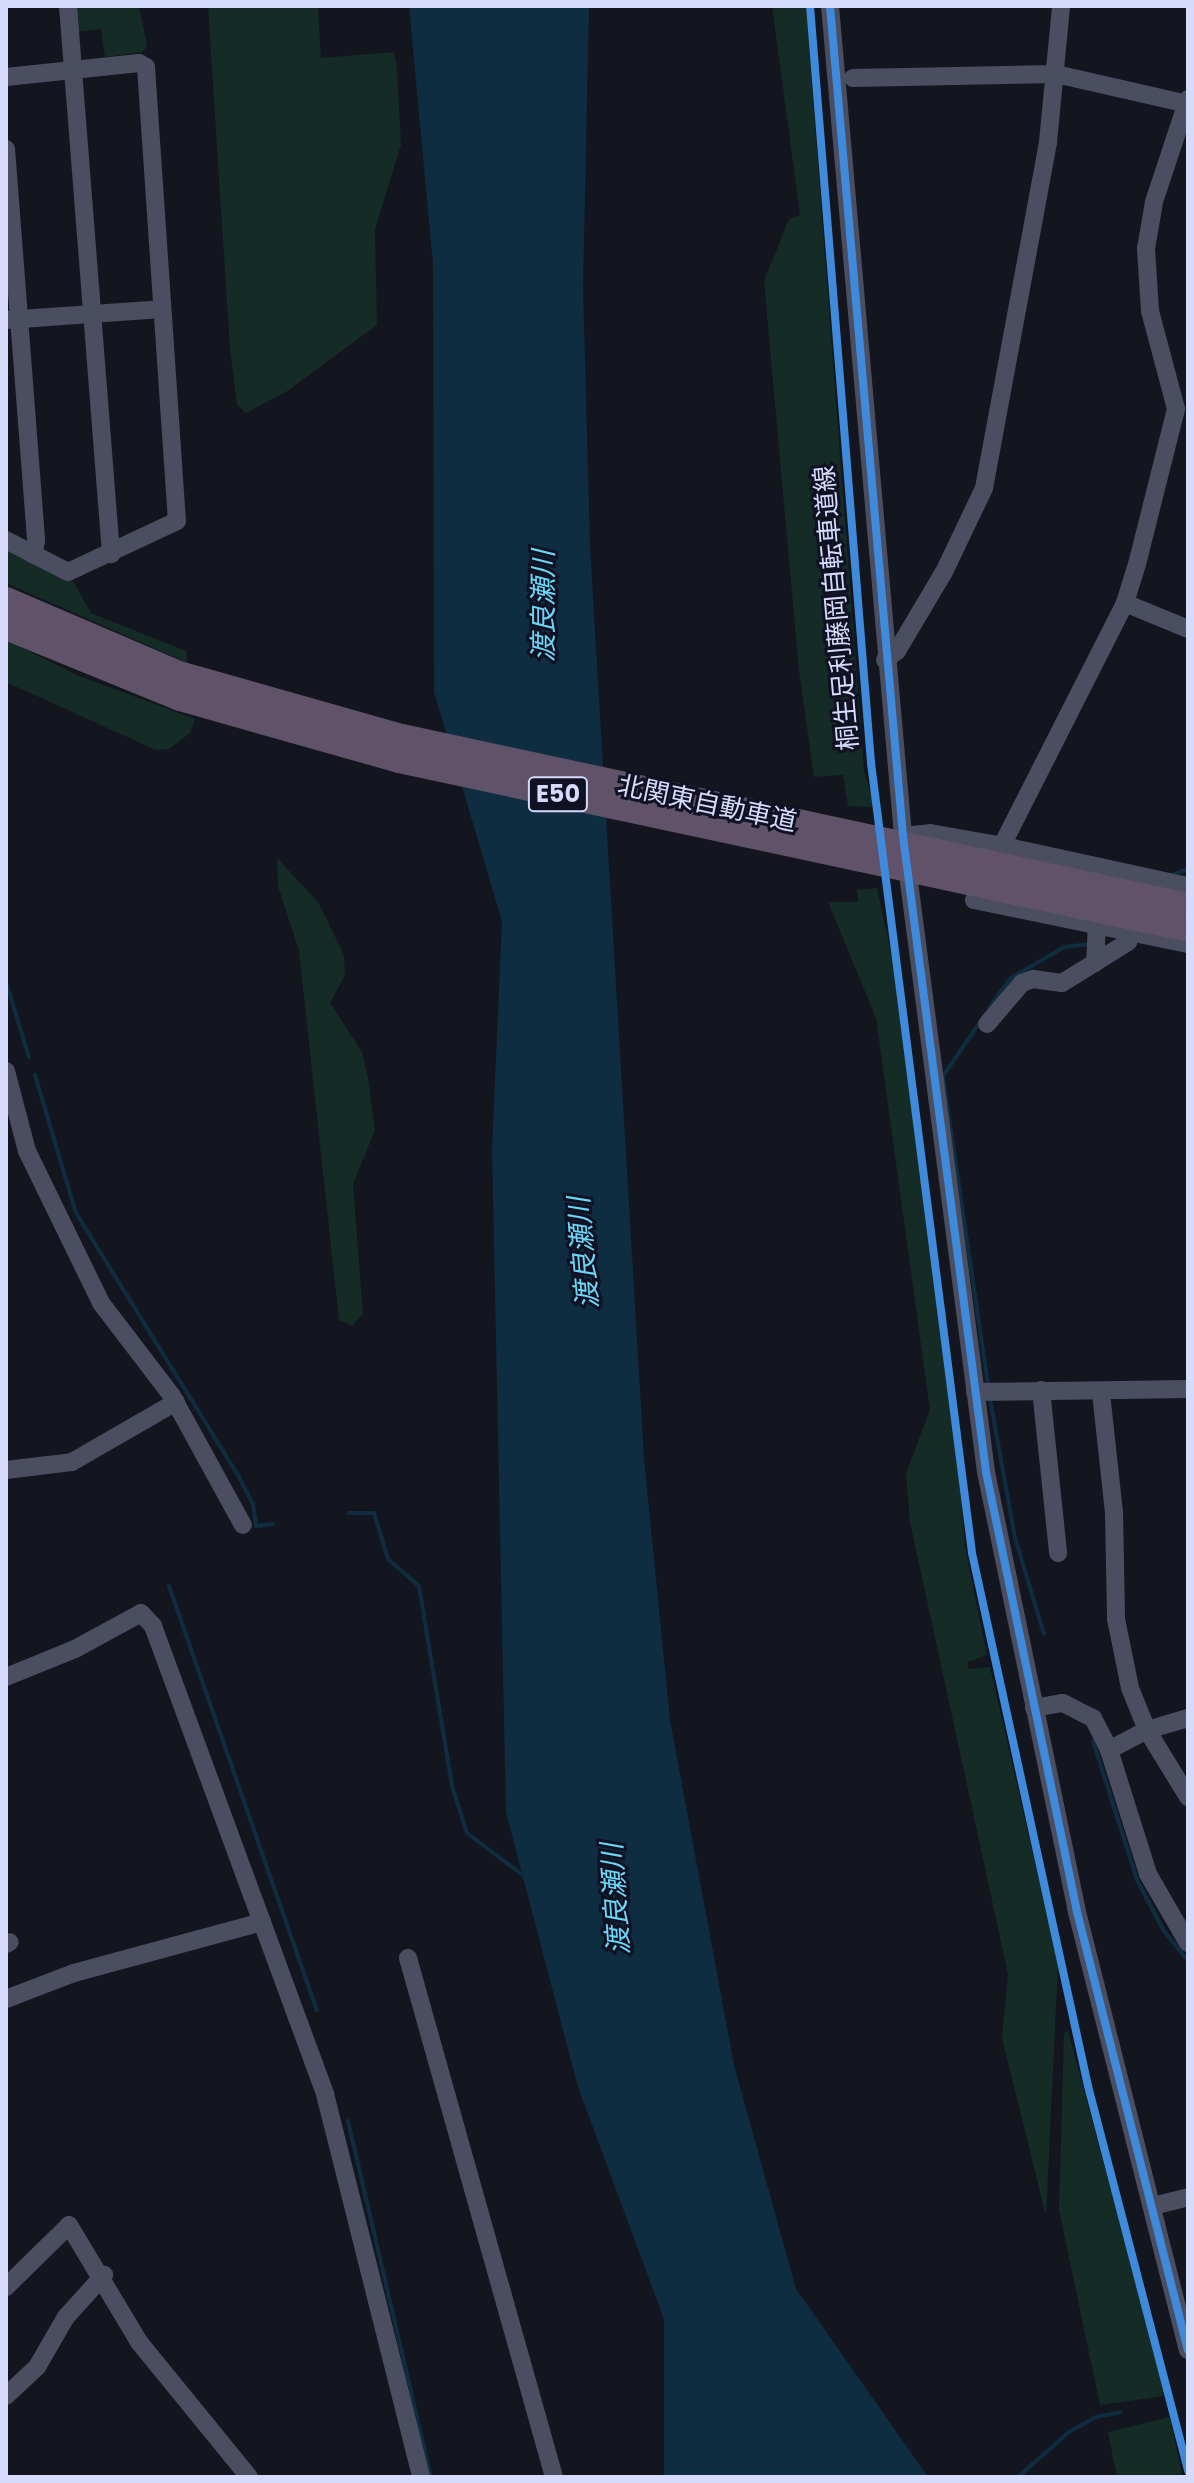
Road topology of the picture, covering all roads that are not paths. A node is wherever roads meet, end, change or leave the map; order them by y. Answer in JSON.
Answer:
{"nodes":[{"id":1,"x":68,"y":6,"type":"edge"},
{"id":2,"x":830,"y":6,"type":"edge"},
{"id":3,"x":1061,"y":6,"type":"edge"},
{"id":4,"x":72,"y":70,"type":"junction"},
{"id":5,"x":1056,"y":74,"type":"junction"},
{"id":6,"x":6,"y":77,"type":"edge"},
{"id":7,"x":853,"y":78,"type":"dead end"},
{"id":8,"x":1187,"y":102,"type":"edge"},
{"id":9,"x":6,"y":149,"type":"edge"},
{"id":10,"x":162,"y":309,"type":"junction"},
{"id":11,"x":89,"y":314,"type":"junction"},
{"id":12,"x":12,"y":319,"type":"edge"},
{"id":13,"x":1180,"y":384,"type":"edge"},
{"id":14,"x":6,"y":540,"type":"edge"},
{"id":15,"x":111,"y":554,"type":"junction"},
{"id":16,"x":33,"y":555,"type":"junction"},
{"id":17,"x":6,"y":600,"type":"edge"},
{"id":18,"x":1125,"y":603,"type":"junction"},
{"id":19,"x":6,"y":627,"type":"edge"},
{"id":20,"x":1188,"y":629,"type":"edge"},
{"id":21,"x":885,"y":660,"type":"junction"},
{"id":22,"x":179,"y":686,"type":"junction"},
{"id":23,"x":903,"y":836,"type":"junction"},
{"id":24,"x":1004,"y":846,"type":"junction"},
{"id":25,"x":1188,"y":886,"type":"edge"},
{"id":26,"x":1188,"y":906,"type":"edge"},
{"id":27,"x":1097,"y":925,"type":"junction"},
{"id":28,"x":1188,"y":929,"type":"edge"},
{"id":29,"x":1128,"y":942,"type":"dead end"},
{"id":30,"x":1188,"y":944,"type":"edge"},
{"id":31,"x":1095,"y":963,"type":"junction"},
{"id":32,"x":987,"y":1024,"type":"dead end"},
{"id":33,"x":6,"y":1071,"type":"edge"},
{"id":34,"x":1188,"y":1389,"type":"edge"},
{"id":35,"x":1041,"y":1390,"type":"junction"},
{"id":36,"x":975,"y":1392,"type":"junction"},
{"id":37,"x":1101,"y":1393,"type":"junction"},
{"id":38,"x":176,"y":1402,"type":"junction"},
{"id":39,"x":6,"y":1470,"type":"edge"},
{"id":40,"x":243,"y":1525,"type":"dead end"},
{"id":41,"x":1058,"y":1553,"type":"dead end"},
{"id":42,"x":6,"y":1677,"type":"edge"},
{"id":43,"x":1034,"y":1708,"type":"junction"},
{"id":44,"x":1188,"y":1718,"type":"edge"},
{"id":45,"x":1147,"y":1730,"type":"junction"},
{"id":46,"x":1109,"y":1750,"type":"junction"},
{"id":47,"x":1188,"y":1797,"type":"edge"},
{"id":48,"x":262,"y":1922,"type":"junction"},
{"id":49,"x":1188,"y":1943,"type":"edge"},
{"id":50,"x":408,"y":1958,"type":"dead end"},
{"id":51,"x":6,"y":1999,"type":"edge"},
{"id":52,"x":1188,"y":2197,"type":"edge"},
{"id":53,"x":1153,"y":2206,"type":"junction"},
{"id":54,"x":104,"y":2275,"type":"junction"},
{"id":55,"x":6,"y":2287,"type":"edge"},
{"id":56,"x":1188,"y":2350,"type":"edge"},
{"id":57,"x":6,"y":2396,"type":"edge"},
{"id":58,"x":249,"y":2477,"type":"edge"},
{"id":59,"x":421,"y":2477,"type":"edge"},
{"id":60,"x":554,"y":2477,"type":"edge"}],
"edges":[{"from":1,"to":4,"type":"street"},
{"from":2,"to":21,"type":"street"},
{"from":3,"to":5,"type":"street"},
{"from":4,"to":6,"type":"street"},
{"from":4,"to":10,"type":"street"},
{"from":4,"to":11,"type":"street"},
{"from":5,"to":7,"type":"street"},
{"from":5,"to":8,"type":"street"},
{"from":5,"to":21,"type":"street"},
{"from":8,"to":13,"type":"street"},
{"from":9,"to":12,"type":"street"},
{"from":10,"to":11,"type":"street"},
{"from":10,"to":15,"type":"street"},
{"from":11,"to":12,"type":"street"},
{"from":11,"to":15,"type":"street"},
{"from":12,"to":16,"type":"street"},
{"from":13,"to":18,"type":"street"},
{"from":14,"to":16,"type":"street"},
{"from":15,"to":16,"type":"street"},
{"from":17,"to":22,"type":"highway","name":"北関東自動車道","number":"E50"},
{"from":18,"to":20,"type":"street"},
{"from":18,"to":24,"type":"street"},
{"from":19,"to":22,"type":"highway","name":"北関東自動車道","number":"E50"},
{"from":21,"to":23,"type":"street"},
{"from":22,"to":26,"type":"highway","name":"北関東自動車道","number":"E50","bridge":true},
{"from":22,"to":28,"type":"highway","name":"北関東自動車道","number":"E50","bridge":true},
{"from":23,"to":24,"type":"street"},
{"from":23,"to":36,"type":"street"},
{"from":24,"to":25,"type":"street"},
{"from":24,"to":27,"type":"street"},
{"from":27,"to":30,"type":"street"},
{"from":27,"to":31,"type":"street"},
{"from":29,"to":31,"type":"street"},
{"from":31,"to":32,"type":"street"},
{"from":33,"to":38,"type":"street"},
{"from":34,"to":37,"type":"street"},
{"from":35,"to":36,"type":"street"},
{"from":35,"to":37,"type":"street"},
{"from":35,"to":41,"type":"street"},
{"from":36,"to":43,"type":"street"},
{"from":37,"to":45,"type":"street"},
{"from":38,"to":39,"type":"street"},
{"from":38,"to":40,"type":"street"},
{"from":42,"to":48,"type":"street"},
{"from":43,"to":46,"type":"street"},
{"from":43,"to":53,"type":"street"},
{"from":44,"to":45,"type":"street"},
{"from":45,"to":46,"type":"street"},
{"from":45,"to":47,"type":"street"},
{"from":46,"to":49,"type":"street"},
{"from":48,"to":51,"type":"street"},
{"from":48,"to":59,"type":"street"},
{"from":50,"to":60,"type":"street"},
{"from":52,"to":53,"type":"street"},
{"from":53,"to":56,"type":"street"},
{"from":54,"to":55,"type":"street"},
{"from":54,"to":57,"type":"street"},
{"from":54,"to":58,"type":"street"}]}
